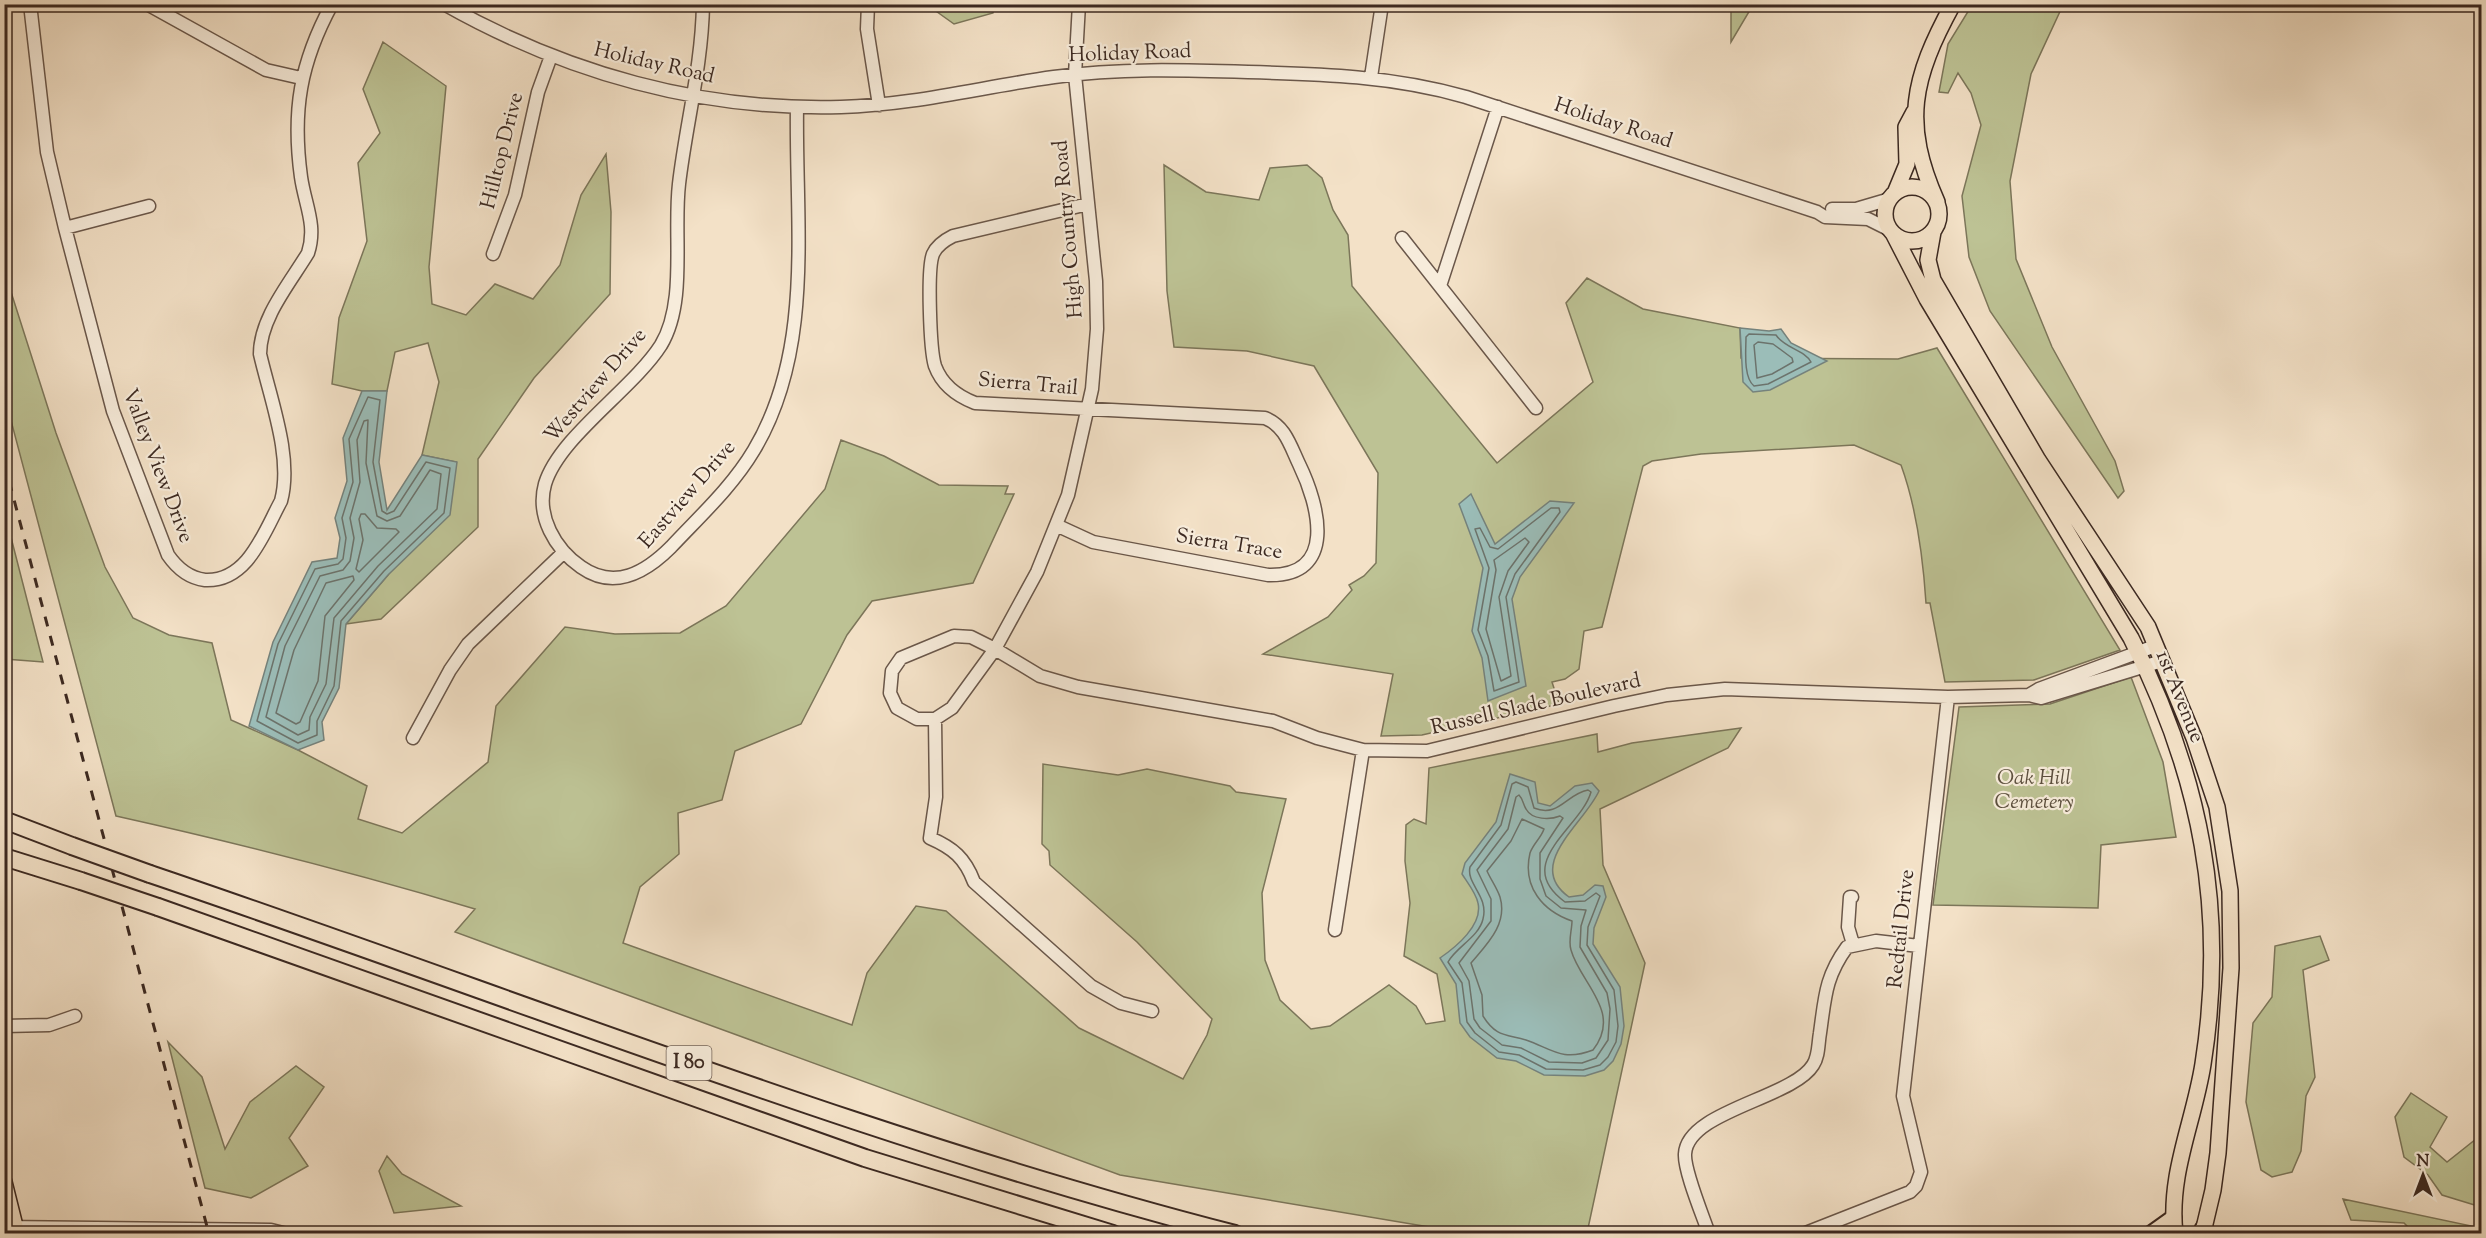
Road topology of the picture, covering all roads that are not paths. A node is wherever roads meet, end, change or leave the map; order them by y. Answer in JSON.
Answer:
{"nodes":[{"id":1,"x":30,"y":4,"type":"edge"},
{"id":2,"x":147,"y":4,"type":"edge"},
{"id":3,"x":332,"y":4,"type":"edge"},
{"id":4,"x":444,"y":4,"type":"edge"},
{"id":5,"x":703,"y":4,"type":"edge"},
{"id":6,"x":868,"y":4,"type":"edge"},
{"id":7,"x":1079,"y":4,"type":"edge"},
{"id":8,"x":1382,"y":4,"type":"edge"},
{"id":9,"x":1953,"y":4,"type":"edge"},
{"id":10,"x":551,"y":56,"type":"junction"},
{"id":11,"x":1075,"y":75,"type":"junction"},
{"id":12,"x":1371,"y":77,"type":"junction"},
{"id":13,"x":301,"y":78,"type":"junction"},
{"id":14,"x":693,"y":96,"type":"junction"},
{"id":15,"x":879,"y":105,"type":"junction"},
{"id":16,"x":797,"y":107,"type":"junction"},
{"id":17,"x":1498,"y":107,"type":"junction"},
{"id":18,"x":1914,"y":112,"type":"junction"},
{"id":19,"x":1892,"y":196,"type":"junction"},
{"id":20,"x":1937,"y":202,"type":"junction"},
{"id":21,"x":1088,"y":204,"type":"junction"},
{"id":22,"x":149,"y":206,"type":"dead end"},
{"id":23,"x":1817,"y":212,"type":"junction"},
{"id":24,"x":65,"y":228,"type":"junction"},
{"id":25,"x":1892,"y":232,"type":"junction"},
{"id":26,"x":1933,"y":232,"type":"junction"},
{"id":27,"x":1402,"y":238,"type":"dead end"},
{"id":28,"x":493,"y":254,"type":"dead end"},
{"id":29,"x":1440,"y":286,"type":"junction"},
{"id":30,"x":1536,"y":408,"type":"dead end"},
{"id":31,"x":1088,"y":409,"type":"junction"},
{"id":32,"x":1056,"y":525,"type":"junction"},
{"id":33,"x":564,"y":552,"type":"junction"},
{"id":34,"x":2155,"y":646,"type":"junction"},
{"id":35,"x":995,"y":649,"type":"junction"},
{"id":36,"x":2142,"y":660,"type":"junction"},
{"id":37,"x":2162,"y":661,"type":"junction"},
{"id":38,"x":1948,"y":697,"type":"junction"},
{"id":39,"x":935,"y":719,"type":"junction"},
{"id":40,"x":413,"y":738,"type":"dead end"},
{"id":41,"x":1363,"y":750,"type":"junction"},
{"id":42,"x":4,"y":820,"type":"edge"},
{"id":43,"x":4,"y":857,"type":"edge"},
{"id":44,"x":1852,"y":897,"type":"dead end"},
{"id":45,"x":1335,"y":930,"type":"dead end"},
{"id":46,"x":1853,"y":944,"type":"junction"},
{"id":47,"x":1919,"y":946,"type":"junction"},
{"id":48,"x":1152,"y":1011,"type":"dead end"},
{"id":49,"x":75,"y":1016,"type":"dead end"},
{"id":50,"x":4,"y":1026,"type":"edge"},
{"id":51,"x":4,"y":1182,"type":"edge"},
{"id":52,"x":2174,"y":1226,"type":"edge"},
{"id":53,"x":12,"y":1229,"type":"edge"},
{"id":54,"x":2203,"y":1232,"type":"edge"},
{"id":55,"x":287,"y":1233,"type":"edge"},
{"id":56,"x":1113,"y":1233,"type":"edge"},
{"id":57,"x":1235,"y":1233,"type":"edge"},
{"id":58,"x":1709,"y":1233,"type":"edge"},
{"id":59,"x":1803,"y":1233,"type":"edge"},
{"id":60,"x":2152,"y":1233,"type":"edge"}],
"edges":[{"from":1,"to":24,"type":"street","name":"Valley View Drive"},
{"from":2,"to":13,"type":"street"},
{"from":3,"to":13,"type":"street","name":"Valley View Drive"},
{"from":4,"to":10,"type":"street","name":"Holiday Road"},
{"from":5,"to":14,"type":"street","name":"Westview Drive"},
{"from":6,"to":15,"type":"street"},
{"from":7,"to":11,"type":"street","name":"High Country Road"},
{"from":8,"to":12,"type":"street"},
{"from":9,"to":18,"type":"main road"},
{"from":10,"to":14,"type":"street","name":"Holiday Road"},
{"from":10,"to":28,"type":"street","name":"Hilltop Drive"},
{"from":11,"to":12,"type":"street","name":"Holiday Road"},
{"from":11,"to":15,"type":"street","name":"Holiday Road"},
{"from":11,"to":21,"type":"street","name":"High Country Road"},
{"from":12,"to":17,"type":"street","name":"Holiday Road"},
{"from":13,"to":24,"type":"street","name":"Valley View Drive"},
{"from":14,"to":16,"type":"street","name":"Holiday Road"},
{"from":14,"to":33,"type":"street","name":"Westview Drive"},
{"from":15,"to":16,"type":"street","name":"Holiday Road"},
{"from":16,"to":33,"type":"street","name":"Eastview Drive"},
{"from":17,"to":23,"type":"street","name":"Holiday Road"},
{"from":17,"to":29,"type":"street"},
{"from":18,"to":19,"type":"main road"},
{"from":18,"to":20,"type":"main road"},
{"from":19,"to":20,"type":"main road"},
{"from":19,"to":23,"type":"street","name":"Holiday Road"},
{"from":19,"to":25,"type":"main road"},
{"from":20,"to":26,"type":"main road"},
{"from":21,"to":31,"type":"street","name":"High Country Road"},
{"from":21,"to":31,"type":"street","name":"Sierra Trail"},
{"from":22,"to":24,"type":"street"},
{"from":23,"to":25,"type":"street","name":"Holiday Road"},
{"from":25,"to":26,"type":"main road"},
{"from":25,"to":36,"type":"main road","name":"1st Avenue"},
{"from":26,"to":34,"type":"main road","name":"1st Avenue"},
{"from":27,"to":29,"type":"street"},
{"from":29,"to":30,"type":"street"},
{"from":31,"to":32,"type":"street","name":"High Country Road"},
{"from":31,"to":32,"type":"street","name":"Sierra Trace"},
{"from":32,"to":35,"type":"street","name":"High Country Road"},
{"from":33,"to":40,"type":"street"},
{"from":34,"to":36,"type":"street","name":"Russell Slade Boulevard"},
{"from":34,"to":37,"type":"main road","name":"1st Avenue"},
{"from":35,"to":39,"type":"street","name":"High Country Road"},
{"from":35,"to":39,"type":"street","name":"Russell Slade Boulevard"},
{"from":35,"to":41,"type":"street","name":"Russell Slade Boulevard"},
{"from":36,"to":37,"type":"street","name":"Russell Slade Boulevard"},
{"from":36,"to":38,"type":"street","name":"Russell Slade Boulevard"},
{"from":36,"to":52,"type":"main road","name":"1st Avenue"},
{"from":37,"to":54,"type":"main road","name":"1st Avenue"},
{"from":38,"to":41,"type":"street","name":"Russell Slade Boulevard"},
{"from":38,"to":47,"type":"street","name":"Redtail Drive"},
{"from":39,"to":48,"type":"street"},
{"from":41,"to":45,"type":"street"},
{"from":42,"to":57,"type":"highway","number":"I 80","bridge":true},
{"from":43,"to":56,"type":"highway","number":"I 80","bridge":true},
{"from":44,"to":46,"type":"street"},
{"from":46,"to":47,"type":"street"},
{"from":46,"to":58,"type":"street"},
{"from":47,"to":59,"type":"street","name":"Redtail Drive"},
{"from":49,"to":50,"type":"street"},
{"from":51,"to":53,"type":"main road"},
{"from":52,"to":60,"type":"highway"},
{"from":53,"to":55,"type":"street"}]}
